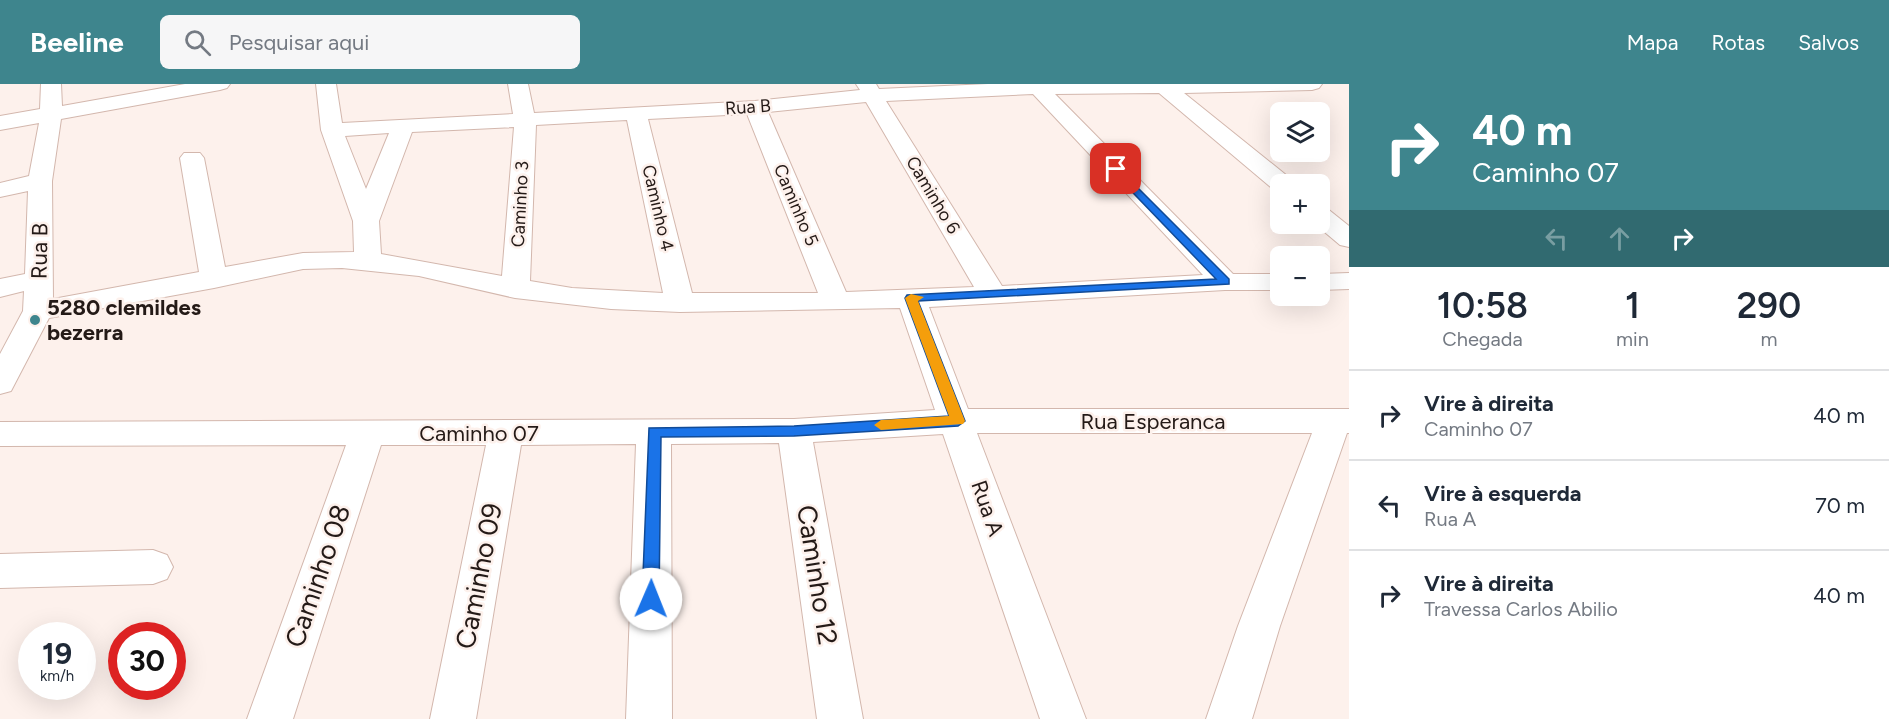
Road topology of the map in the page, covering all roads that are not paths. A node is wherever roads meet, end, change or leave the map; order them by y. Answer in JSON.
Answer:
{"nodes":[{"id":1,"x":51,"y":84,"type":"edge"},
{"id":2,"x":220,"y":84,"type":"edge"},
{"id":3,"x":326,"y":84,"type":"edge"},
{"id":4,"x":518,"y":84,"type":"edge"},
{"id":5,"x":1311,"y":84,"type":"edge"},
{"id":6,"x":1036,"y":86,"type":"edge"},
{"id":7,"x":1162,"y":86,"type":"edge"},
{"id":8,"x":149,"y":90,"type":"edge"},
{"id":9,"x":870,"y":90,"type":"edge"},
{"id":10,"x":755,"y":107,"type":"junction"},
{"id":11,"x":636,"y":113,"type":"junction"},
{"id":12,"x":51,"y":114,"type":"junction"},
{"id":13,"x":525,"y":120,"type":"junction"},
{"id":14,"x":0,"y":123,"type":"edge"},
{"id":15,"x":403,"y":126,"type":"junction"},
{"id":16,"x":332,"y":130,"type":"junction"},
{"id":17,"x":192,"y":158,"type":"dead end"},
{"id":18,"x":1270,"y":174,"type":"edge"},
{"id":19,"x":40,"y":181,"type":"junction"},
{"id":20,"x":0,"y":190,"type":"edge"},
{"id":21,"x":366,"y":221,"type":"junction"},
{"id":22,"x":1330,"y":223,"type":"edge"},
{"id":23,"x":1349,"y":238,"type":"edge"},
{"id":24,"x":369,"y":259,"type":"junction"},
{"id":25,"x":39,"y":279,"type":"junction"},
{"id":26,"x":214,"y":279,"type":"junction"},
{"id":27,"x":1349,"y":281,"type":"edge"},
{"id":28,"x":1225,"y":282,"type":"junction"},
{"id":29,"x":1270,"y":282,"type":"edge"},
{"id":30,"x":1330,"y":282,"type":"edge"},
{"id":31,"x":0,"y":288,"type":"edge"},
{"id":32,"x":515,"y":289,"type":"junction"},
{"id":33,"x":993,"y":295,"type":"junction"},
{"id":34,"x":911,"y":298,"type":"junction"},
{"id":35,"x":836,"y":302,"type":"junction"},
{"id":36,"x":680,"y":303,"type":"junction"},
{"id":37,"x":38,"y":311,"type":"junction"},
{"id":38,"x":0,"y":383,"type":"edge"},
{"id":39,"x":958,"y":421,"type":"junction"},
{"id":40,"x":1341,"y":421,"type":"edge"},
{"id":41,"x":794,"y":431,"type":"junction"},
{"id":42,"x":654,"y":432,"type":"junction"},
{"id":43,"x":506,"y":433,"type":"junction"},
{"id":44,"x":0,"y":434,"type":"edge"},
{"id":45,"x":367,"y":434,"type":"junction"},
{"id":46,"x":153,"y":567,"type":"dead end"},
{"id":47,"x":0,"y":571,"type":"edge"},
{"id":48,"x":270,"y":719,"type":"edge"},
{"id":49,"x":453,"y":719,"type":"edge"},
{"id":50,"x":649,"y":719,"type":"edge"},
{"id":51,"x":840,"y":719,"type":"edge"},
{"id":52,"x":1063,"y":719,"type":"edge"},
{"id":53,"x":1229,"y":719,"type":"edge"}],
"edges":[{"from":1,"to":12,"type":"street","name":"Rua B"},
{"from":2,"to":8,"type":"street"},
{"from":3,"to":16,"type":"street"},
{"from":4,"to":13,"type":"street","name":"Caminho 3"},
{"from":5,"to":7,"type":"street","name":"Rua B"},
{"from":6,"to":7,"type":"street","name":"Rua B"},
{"from":6,"to":9,"type":"street","name":"Rua B"},
{"from":6,"to":28,"type":"street"},
{"from":7,"to":18,"type":"street"},
{"from":8,"to":12,"type":"street"},
{"from":9,"to":10,"type":"street","name":"Rua B"},
{"from":9,"to":33,"type":"street","name":"Caminho 6"},
{"from":10,"to":11,"type":"street","name":"Rua B"},
{"from":10,"to":35,"type":"street","name":"Caminho 5"},
{"from":11,"to":13,"type":"street","name":"Rua B"},
{"from":11,"to":36,"type":"street","name":"Caminho 4"},
{"from":12,"to":14,"type":"street"},
{"from":12,"to":19,"type":"street","name":"Rua B"},
{"from":13,"to":15,"type":"street","name":"Rua B"},
{"from":13,"to":32,"type":"street","name":"Caminho 3"},
{"from":15,"to":16,"type":"street","name":"Rua B"},
{"from":15,"to":21,"type":"street"},
{"from":16,"to":21,"type":"street"},
{"from":17,"to":26,"type":"street"},
{"from":19,"to":20,"type":"street"},
{"from":19,"to":25,"type":"street","name":"Rua B"},
{"from":21,"to":24,"type":"street"},
{"from":22,"to":23,"type":"street"},
{"from":24,"to":26,"type":"street"},
{"from":24,"to":32,"type":"street"},
{"from":25,"to":31,"type":"street"},
{"from":25,"to":37,"type":"street","name":"Rua B"},
{"from":26,"to":37,"type":"street"},
{"from":27,"to":30,"type":"street"},
{"from":28,"to":29,"type":"street"},
{"from":28,"to":33,"type":"street"},
{"from":32,"to":36,"type":"street"},
{"from":33,"to":34,"type":"street"},
{"from":34,"to":35,"type":"street"},
{"from":34,"to":39,"type":"street","name":"Rua A"},
{"from":35,"to":36,"type":"street"},
{"from":37,"to":38,"type":"street","name":"Rua B"},
{"from":39,"to":40,"type":"street","name":"Rua Esperanca"},
{"from":39,"to":41,"type":"street","name":"Caminho 07"},
{"from":39,"to":52,"type":"street","name":"Rua A"},
{"from":40,"to":53,"type":"street"},
{"from":41,"to":42,"type":"street","name":"Caminho 07"},
{"from":41,"to":51,"type":"street","name":"Caminho 12"},
{"from":42,"to":43,"type":"street","name":"Caminho 07"},
{"from":42,"to":50,"type":"street"},
{"from":43,"to":45,"type":"street","name":"Caminho 07"},
{"from":43,"to":49,"type":"street","name":"Caminho 09"},
{"from":44,"to":45,"type":"street","name":"Caminho 07"},
{"from":45,"to":48,"type":"street","name":"Caminho 08"},
{"from":46,"to":47,"type":"street"}]}
